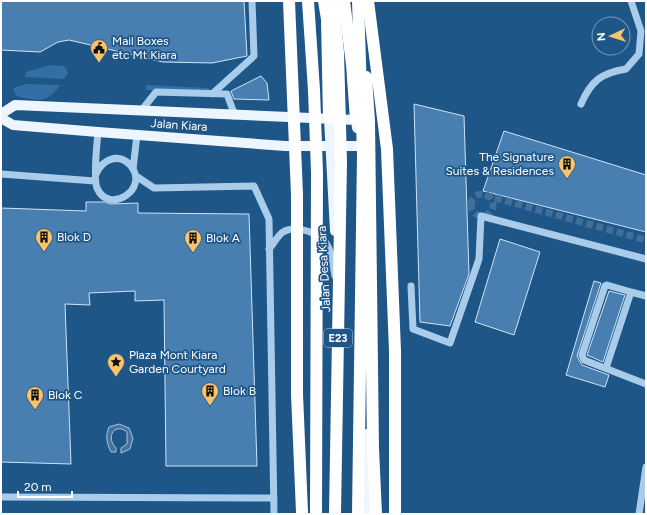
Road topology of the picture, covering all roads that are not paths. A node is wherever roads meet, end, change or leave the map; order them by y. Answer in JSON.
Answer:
{"nodes":[{"id":1,"x":252,"y":1,"type":"edge"},
{"id":2,"x":289,"y":1,"type":"edge"},
{"id":3,"x":308,"y":1,"type":"edge"},
{"id":4,"x":324,"y":1,"type":"edge"},
{"id":5,"x":333,"y":1,"type":"edge"},
{"id":6,"x":344,"y":1,"type":"edge"},
{"id":7,"x":358,"y":1,"type":"edge"},
{"id":8,"x":368,"y":1,"type":"edge"},
{"id":9,"x":631,"y":1,"type":"edge"},
{"id":10,"x":212,"y":94,"type":"junction"},
{"id":11,"x":581,"y":104,"type":"dead end"},
{"id":12,"x":141,"y":111,"type":"junction"},
{"id":13,"x":1,"y":114,"type":"edge"},
{"id":14,"x":235,"y":116,"type":"junction"},
{"id":15,"x":1,"y":118,"type":"edge"},
{"id":16,"x":329,"y":119,"type":"junction"},
{"id":17,"x":356,"y":120,"type":"junction"},
{"id":18,"x":98,"y":132,"type":"junction"},
{"id":19,"x":137,"y":135,"type":"junction"},
{"id":20,"x":330,"y":146,"type":"junction"},
{"id":21,"x":358,"y":146,"type":"junction"},
{"id":22,"x":134,"y":172,"type":"junction"},
{"id":23,"x":1,"y":174,"type":"edge"},
{"id":24,"x":95,"y":177,"type":"junction"},
{"id":25,"x":269,"y":250,"type":"junction"},
{"id":26,"x":646,"y":259,"type":"edge"},
{"id":27,"x":337,"y":284,"type":"junction"},
{"id":28,"x":411,"y":286,"type":"dead end"},
{"id":29,"x":631,"y":292,"type":"junction"},
{"id":30,"x":646,"y":296,"type":"edge"},
{"id":31,"x":606,"y":368,"type":"junction"},
{"id":32,"x":646,"y":384,"type":"edge"},
{"id":33,"x":646,"y":468,"type":"edge"},
{"id":34,"x":1,"y":497,"type":"edge"},
{"id":35,"x":274,"y":498,"type":"junction"},
{"id":36,"x":274,"y":514,"type":"edge"},
{"id":37,"x":302,"y":514,"type":"edge"},
{"id":38,"x":316,"y":514,"type":"edge"},
{"id":39,"x":335,"y":514,"type":"edge"},
{"id":40,"x":340,"y":514,"type":"edge"},
{"id":41,"x":358,"y":514,"type":"edge"},
{"id":42,"x":366,"y":514,"type":"edge"},
{"id":43,"x":376,"y":514,"type":"edge"},
{"id":44,"x":395,"y":514,"type":"edge"},
{"id":45,"x":639,"y":514,"type":"edge"}],
"edges":[{"from":1,"to":10,"type":"street"},
{"from":2,"to":37,"type":"highway","bridge":true},
{"from":3,"to":38,"type":"highway","bridge":true},
{"from":4,"to":16,"type":"highway"},
{"from":5,"to":39,"type":"highway","number":"E23","bridge":true},
{"from":6,"to":17,"type":"highway"},
{"from":7,"to":41,"type":"highway","bridge":true},
{"from":7,"to":43,"type":"highway","bridge":true},
{"from":8,"to":44,"type":"highway"},
{"from":9,"to":11,"type":"street"},
{"from":10,"to":12,"type":"street"},
{"from":10,"to":14,"type":"street"},
{"from":12,"to":13,"type":"main road","name":"Jalan Kiara"},
{"from":12,"to":14,"type":"main road","name":"Jalan Kiara"},
{"from":14,"to":16,"type":"main road","name":"Jalan Kiara"},
{"from":15,"to":18,"type":"main road","name":"Jalan Kiara"},
{"from":16,"to":17,"type":"main road","name":"Jalan Kiara"},
{"from":16,"to":20,"type":"main road","name":"Jalan Desa Kiara"},
{"from":17,"to":21,"type":"main road"},
{"from":18,"to":19,"type":"main road","name":"Jalan Kiara"},
{"from":18,"to":24,"type":"street"},
{"from":19,"to":20,"type":"main road","name":"Jalan Kiara"},
{"from":19,"to":22,"type":"street"},
{"from":20,"to":21,"type":"main road","name":"Jalan Kiara"},
{"from":20,"to":27,"type":"main road","name":"Jalan Desa Kiara"},
{"from":21,"to":42,"type":"main road"},
{"from":22,"to":24,"type":"street"},
{"from":22,"to":24,"type":"street"},
{"from":22,"to":25,"type":"street"},
{"from":23,"to":24,"type":"street"},
{"from":25,"to":27,"type":"street"},
{"from":25,"to":35,"type":"street"},
{"from":26,"to":28,"type":"street"},
{"from":27,"to":40,"type":"main road","name":"Jalan Desa Kiara"},
{"from":29,"to":30,"type":"street"},
{"from":29,"to":31,"type":"street"},
{"from":29,"to":31,"type":"street"},
{"from":31,"to":32,"type":"street"},
{"from":33,"to":45,"type":"street"},
{"from":34,"to":35,"type":"street"},
{"from":35,"to":36,"type":"street"}]}
